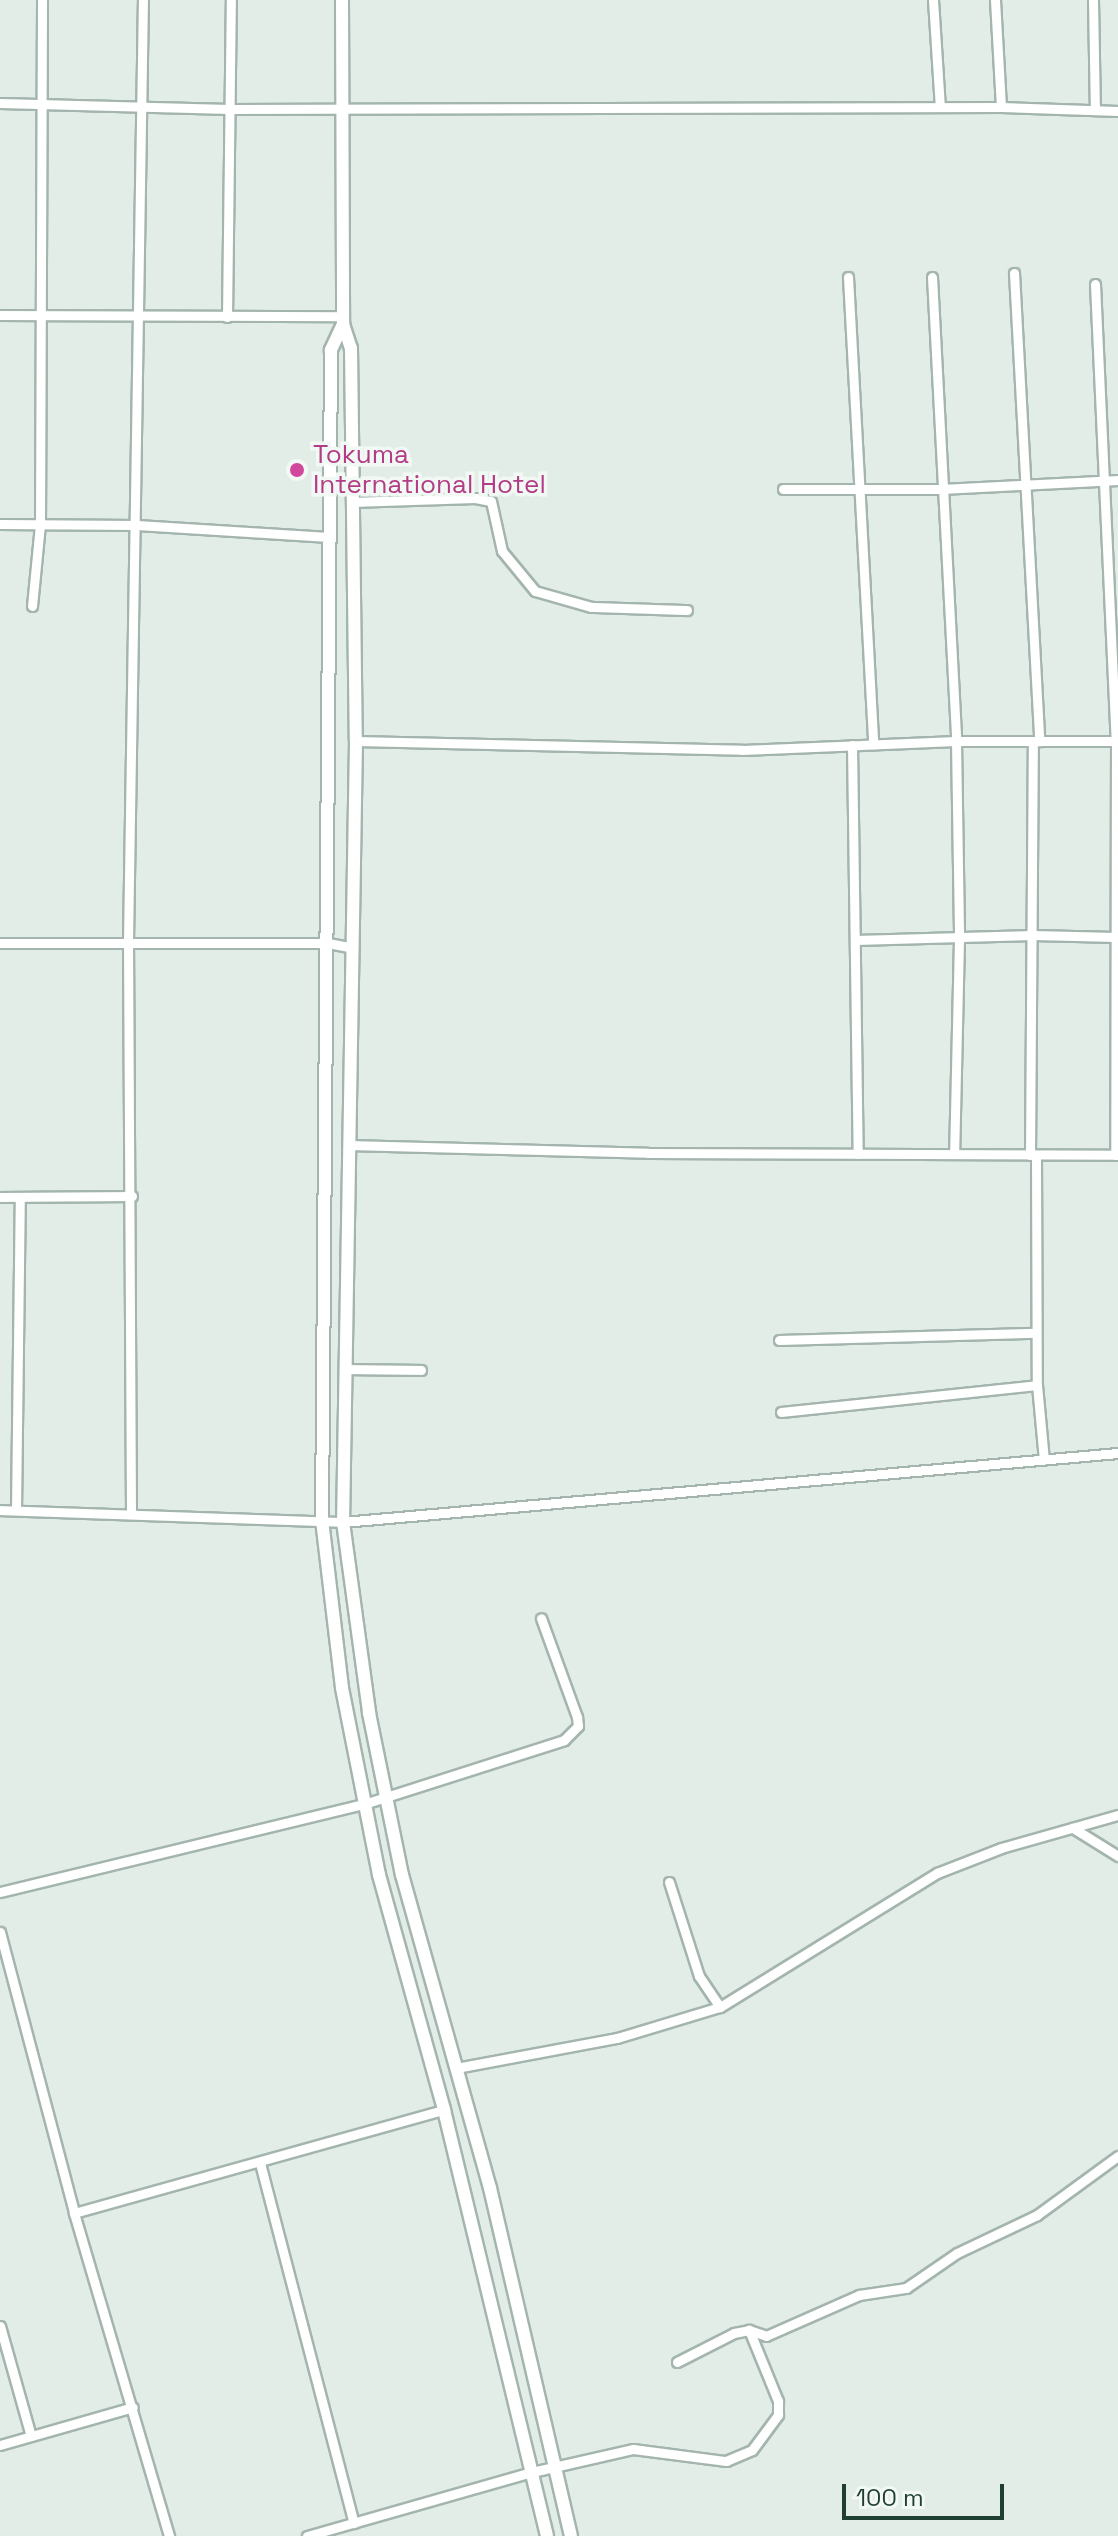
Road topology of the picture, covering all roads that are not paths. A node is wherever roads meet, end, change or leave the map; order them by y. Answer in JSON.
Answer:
{"nodes":[{"id":1,"x":42,"y":0,"type":"edge"},
{"id":2,"x":143,"y":0,"type":"edge"},
{"id":3,"x":231,"y":0,"type":"edge"},
{"id":4,"x":342,"y":0,"type":"edge"},
{"id":5,"x":933,"y":0,"type":"edge"},
{"id":6,"x":995,"y":0,"type":"edge"},
{"id":7,"x":1093,"y":0,"type":"edge"},
{"id":8,"x":42,"y":102,"type":"junction"},
{"id":9,"x":0,"y":103,"type":"edge"},
{"id":10,"x":143,"y":106,"type":"junction"},
{"id":11,"x":940,"y":107,"type":"junction"},
{"id":12,"x":1001,"y":107,"type":"junction"},
{"id":13,"x":230,"y":109,"type":"junction"},
{"id":14,"x":341,"y":109,"type":"junction"},
{"id":15,"x":1095,"y":110,"type":"junction"},
{"id":16,"x":1118,"y":111,"type":"edge"},
{"id":17,"x":1014,"y":273,"type":"dead end"},
{"id":18,"x":848,"y":277,"type":"dead end"},
{"id":19,"x":932,"y":277,"type":"dead end"},
{"id":20,"x":1095,"y":284,"type":"dead end"},
{"id":21,"x":0,"y":315,"type":"edge"},
{"id":22,"x":40,"y":315,"type":"junction"},
{"id":23,"x":140,"y":315,"type":"junction"},
{"id":24,"x":227,"y":317,"type":"junction"},
{"id":25,"x":343,"y":320,"type":"junction"},
{"id":26,"x":1118,"y":480,"type":"edge"},
{"id":27,"x":1105,"y":481,"type":"junction"},
{"id":28,"x":1024,"y":486,"type":"junction"},
{"id":29,"x":860,"y":488,"type":"junction"},
{"id":30,"x":783,"y":489,"type":"dead end"},
{"id":31,"x":941,"y":489,"type":"junction"},
{"id":32,"x":351,"y":502,"type":"junction"},
{"id":33,"x":0,"y":524,"type":"edge"},
{"id":34,"x":40,"y":525,"type":"junction"},
{"id":35,"x":137,"y":525,"type":"junction"},
{"id":36,"x":329,"y":537,"type":"junction"},
{"id":37,"x":32,"y":606,"type":"dead end"},
{"id":38,"x":687,"y":610,"type":"dead end"},
{"id":39,"x":356,"y":741,"type":"junction"},
{"id":40,"x":956,"y":741,"type":"junction"},
{"id":41,"x":1036,"y":741,"type":"junction"},
{"id":42,"x":1117,"y":741,"type":"edge"},
{"id":43,"x":873,"y":744,"type":"junction"},
{"id":44,"x":852,"y":745,"type":"junction"},
{"id":45,"x":1033,"y":935,"type":"junction"},
{"id":46,"x":1116,"y":937,"type":"junction"},
{"id":47,"x":959,"y":939,"type":"junction"},
{"id":48,"x":855,"y":940,"type":"junction"},
{"id":49,"x":128,"y":941,"type":"junction"},
{"id":50,"x":0,"y":943,"type":"edge"},
{"id":51,"x":328,"y":943,"type":"junction"},
{"id":52,"x":353,"y":948,"type":"junction"},
{"id":53,"x":348,"y":1145,"type":"junction"},
{"id":54,"x":858,"y":1154,"type":"junction"},
{"id":55,"x":954,"y":1154,"type":"junction"},
{"id":56,"x":1033,"y":1155,"type":"junction"},
{"id":57,"x":1116,"y":1155,"type":"edge"},
{"id":58,"x":132,"y":1196,"type":"junction"},
{"id":59,"x":0,"y":1197,"type":"edge"},
{"id":60,"x":20,"y":1197,"type":"junction"},
{"id":61,"x":1036,"y":1333,"type":"junction"},
{"id":62,"x":779,"y":1340,"type":"dead end"},
{"id":63,"x":345,"y":1369,"type":"junction"},
{"id":64,"x":421,"y":1370,"type":"dead end"},
{"id":65,"x":1037,"y":1385,"type":"junction"},
{"id":66,"x":781,"y":1412,"type":"dead end"},
{"id":67,"x":1118,"y":1453,"type":"edge"},
{"id":68,"x":1044,"y":1460,"type":"junction"},
{"id":69,"x":0,"y":1510,"type":"edge"},
{"id":70,"x":16,"y":1510,"type":"junction"},
{"id":71,"x":131,"y":1512,"type":"junction"},
{"id":72,"x":322,"y":1520,"type":"junction"},
{"id":73,"x":343,"y":1522,"type":"junction"},
{"id":74,"x":541,"y":1618,"type":"dead end"},
{"id":75,"x":385,"y":1798,"type":"junction"},
{"id":76,"x":364,"y":1804,"type":"junction"},
{"id":77,"x":1118,"y":1815,"type":"edge"},
{"id":78,"x":1073,"y":1828,"type":"junction"},
{"id":79,"x":1118,"y":1856,"type":"edge"},
{"id":80,"x":669,"y":1882,"type":"dead end"},
{"id":81,"x":0,"y":1892,"type":"edge"},
{"id":82,"x":0,"y":1932,"type":"edge"},
{"id":83,"x":720,"y":2007,"type":"junction"},
{"id":84,"x":456,"y":2068,"type":"junction"},
{"id":85,"x":444,"y":2110,"type":"junction"},
{"id":86,"x":1118,"y":2156,"type":"edge"},
{"id":87,"x":260,"y":2163,"type":"junction"},
{"id":88,"x":74,"y":2213,"type":"junction"},
{"id":89,"x":749,"y":2330,"type":"junction"},
{"id":90,"x":1,"y":2332,"type":"edge"},
{"id":91,"x":677,"y":2362,"type":"dead end"},
{"id":92,"x":133,"y":2407,"type":"junction"},
{"id":93,"x":31,"y":2436,"type":"junction"},
{"id":94,"x":0,"y":2445,"type":"edge"},
{"id":95,"x":553,"y":2467,"type":"junction"},
{"id":96,"x":532,"y":2472,"type":"junction"},
{"id":97,"x":354,"y":2523,"type":"junction"},
{"id":98,"x":169,"y":2536,"type":"edge"},
{"id":99,"x":307,"y":2536,"type":"edge"},
{"id":100,"x":547,"y":2536,"type":"edge"},
{"id":101,"x":571,"y":2536,"type":"edge"}],
"edges":[{"from":1,"to":8,"type":"street"},
{"from":2,"to":10,"type":"street"},
{"from":3,"to":13,"type":"street"},
{"from":4,"to":14,"type":"main road"},
{"from":5,"to":11,"type":"street"},
{"from":6,"to":12,"type":"street"},
{"from":7,"to":15,"type":"street"},
{"from":8,"to":9,"type":"street"},
{"from":8,"to":10,"type":"street"},
{"from":8,"to":22,"type":"street"},
{"from":10,"to":13,"type":"street"},
{"from":10,"to":23,"type":"street"},
{"from":11,"to":12,"type":"street"},
{"from":11,"to":14,"type":"street"},
{"from":12,"to":15,"type":"street"},
{"from":13,"to":14,"type":"street"},
{"from":13,"to":24,"type":"street"},
{"from":14,"to":25,"type":"main road"},
{"from":15,"to":16,"type":"street"},
{"from":17,"to":28,"type":"street"},
{"from":18,"to":29,"type":"street"},
{"from":19,"to":31,"type":"street"},
{"from":20,"to":27,"type":"street"},
{"from":21,"to":22,"type":"street"},
{"from":22,"to":23,"type":"street"},
{"from":22,"to":34,"type":"street"},
{"from":23,"to":24,"type":"street"},
{"from":23,"to":35,"type":"street"},
{"from":24,"to":25,"type":"street"},
{"from":25,"to":32,"type":"main road"},
{"from":25,"to":36,"type":"main road"},
{"from":26,"to":27,"type":"street"},
{"from":27,"to":28,"type":"street"},
{"from":27,"to":42,"type":"street"},
{"from":28,"to":31,"type":"street"},
{"from":28,"to":41,"type":"street"},
{"from":29,"to":30,"type":"street"},
{"from":29,"to":31,"type":"street"},
{"from":29,"to":43,"type":"street"},
{"from":31,"to":40,"type":"street"},
{"from":32,"to":38,"type":"street"},
{"from":32,"to":39,"type":"main road"},
{"from":33,"to":34,"type":"street"},
{"from":34,"to":35,"type":"street"},
{"from":34,"to":37,"type":"street"},
{"from":35,"to":36,"type":"street"},
{"from":35,"to":49,"type":"street"},
{"from":36,"to":51,"type":"main road"},
{"from":39,"to":44,"type":"street"},
{"from":39,"to":52,"type":"main road"},
{"from":40,"to":41,"type":"street"},
{"from":40,"to":43,"type":"street"},
{"from":40,"to":47,"type":"street"},
{"from":41,"to":42,"type":"street"},
{"from":41,"to":45,"type":"street"},
{"from":42,"to":46,"type":"street"},
{"from":43,"to":44,"type":"street"},
{"from":44,"to":48,"type":"street"},
{"from":45,"to":46,"type":"street"},
{"from":45,"to":47,"type":"street"},
{"from":45,"to":56,"type":"street"},
{"from":46,"to":57,"type":"street"},
{"from":47,"to":48,"type":"street"},
{"from":47,"to":55,"type":"street"},
{"from":48,"to":54,"type":"street"},
{"from":49,"to":50,"type":"street"},
{"from":49,"to":51,"type":"street"},
{"from":49,"to":58,"type":"street"},
{"from":51,"to":52,"type":"street"},
{"from":51,"to":72,"type":"main road"},
{"from":52,"to":53,"type":"main road"},
{"from":53,"to":54,"type":"street"},
{"from":53,"to":63,"type":"main road"},
{"from":54,"to":55,"type":"street"},
{"from":55,"to":56,"type":"street"},
{"from":56,"to":57,"type":"street"},
{"from":56,"to":61,"type":"street"},
{"from":58,"to":60,"type":"street"},
{"from":58,"to":71,"type":"street"},
{"from":59,"to":60,"type":"street"},
{"from":60,"to":70,"type":"street"},
{"from":61,"to":62,"type":"street"},
{"from":61,"to":65,"type":"street"},
{"from":63,"to":64,"type":"street"},
{"from":63,"to":73,"type":"main road"},
{"from":65,"to":66,"type":"street"},
{"from":65,"to":68,"type":"street"},
{"from":67,"to":68,"type":"street"},
{"from":68,"to":73,"type":"street"},
{"from":69,"to":70,"type":"street"},
{"from":70,"to":71,"type":"street"},
{"from":71,"to":72,"type":"street"},
{"from":72,"to":73,"type":"street"},
{"from":72,"to":76,"type":"main road"},
{"from":73,"to":75,"type":"main road"},
{"from":74,"to":75,"type":"street"},
{"from":75,"to":76,"type":"street"},
{"from":75,"to":84,"type":"main road"},
{"from":76,"to":81,"type":"street"},
{"from":76,"to":85,"type":"main road"},
{"from":77,"to":78,"type":"street"},
{"from":78,"to":79,"type":"street"},
{"from":78,"to":83,"type":"street"},
{"from":80,"to":83,"type":"street"},
{"from":82,"to":88,"type":"street"},
{"from":83,"to":84,"type":"street"},
{"from":84,"to":95,"type":"main road"},
{"from":85,"to":87,"type":"street"},
{"from":85,"to":96,"type":"main road"},
{"from":86,"to":89,"type":"street"},
{"from":87,"to":88,"type":"street"},
{"from":87,"to":97,"type":"street"},
{"from":88,"to":92,"type":"street"},
{"from":89,"to":91,"type":"street"},
{"from":89,"to":95,"type":"street"},
{"from":90,"to":93,"type":"street"},
{"from":92,"to":93,"type":"street"},
{"from":92,"to":98,"type":"street"},
{"from":93,"to":94,"type":"street"},
{"from":95,"to":96,"type":"street"},
{"from":95,"to":101,"type":"main road"},
{"from":96,"to":97,"type":"street"},
{"from":96,"to":100,"type":"main road"},
{"from":97,"to":99,"type":"street"}]}
